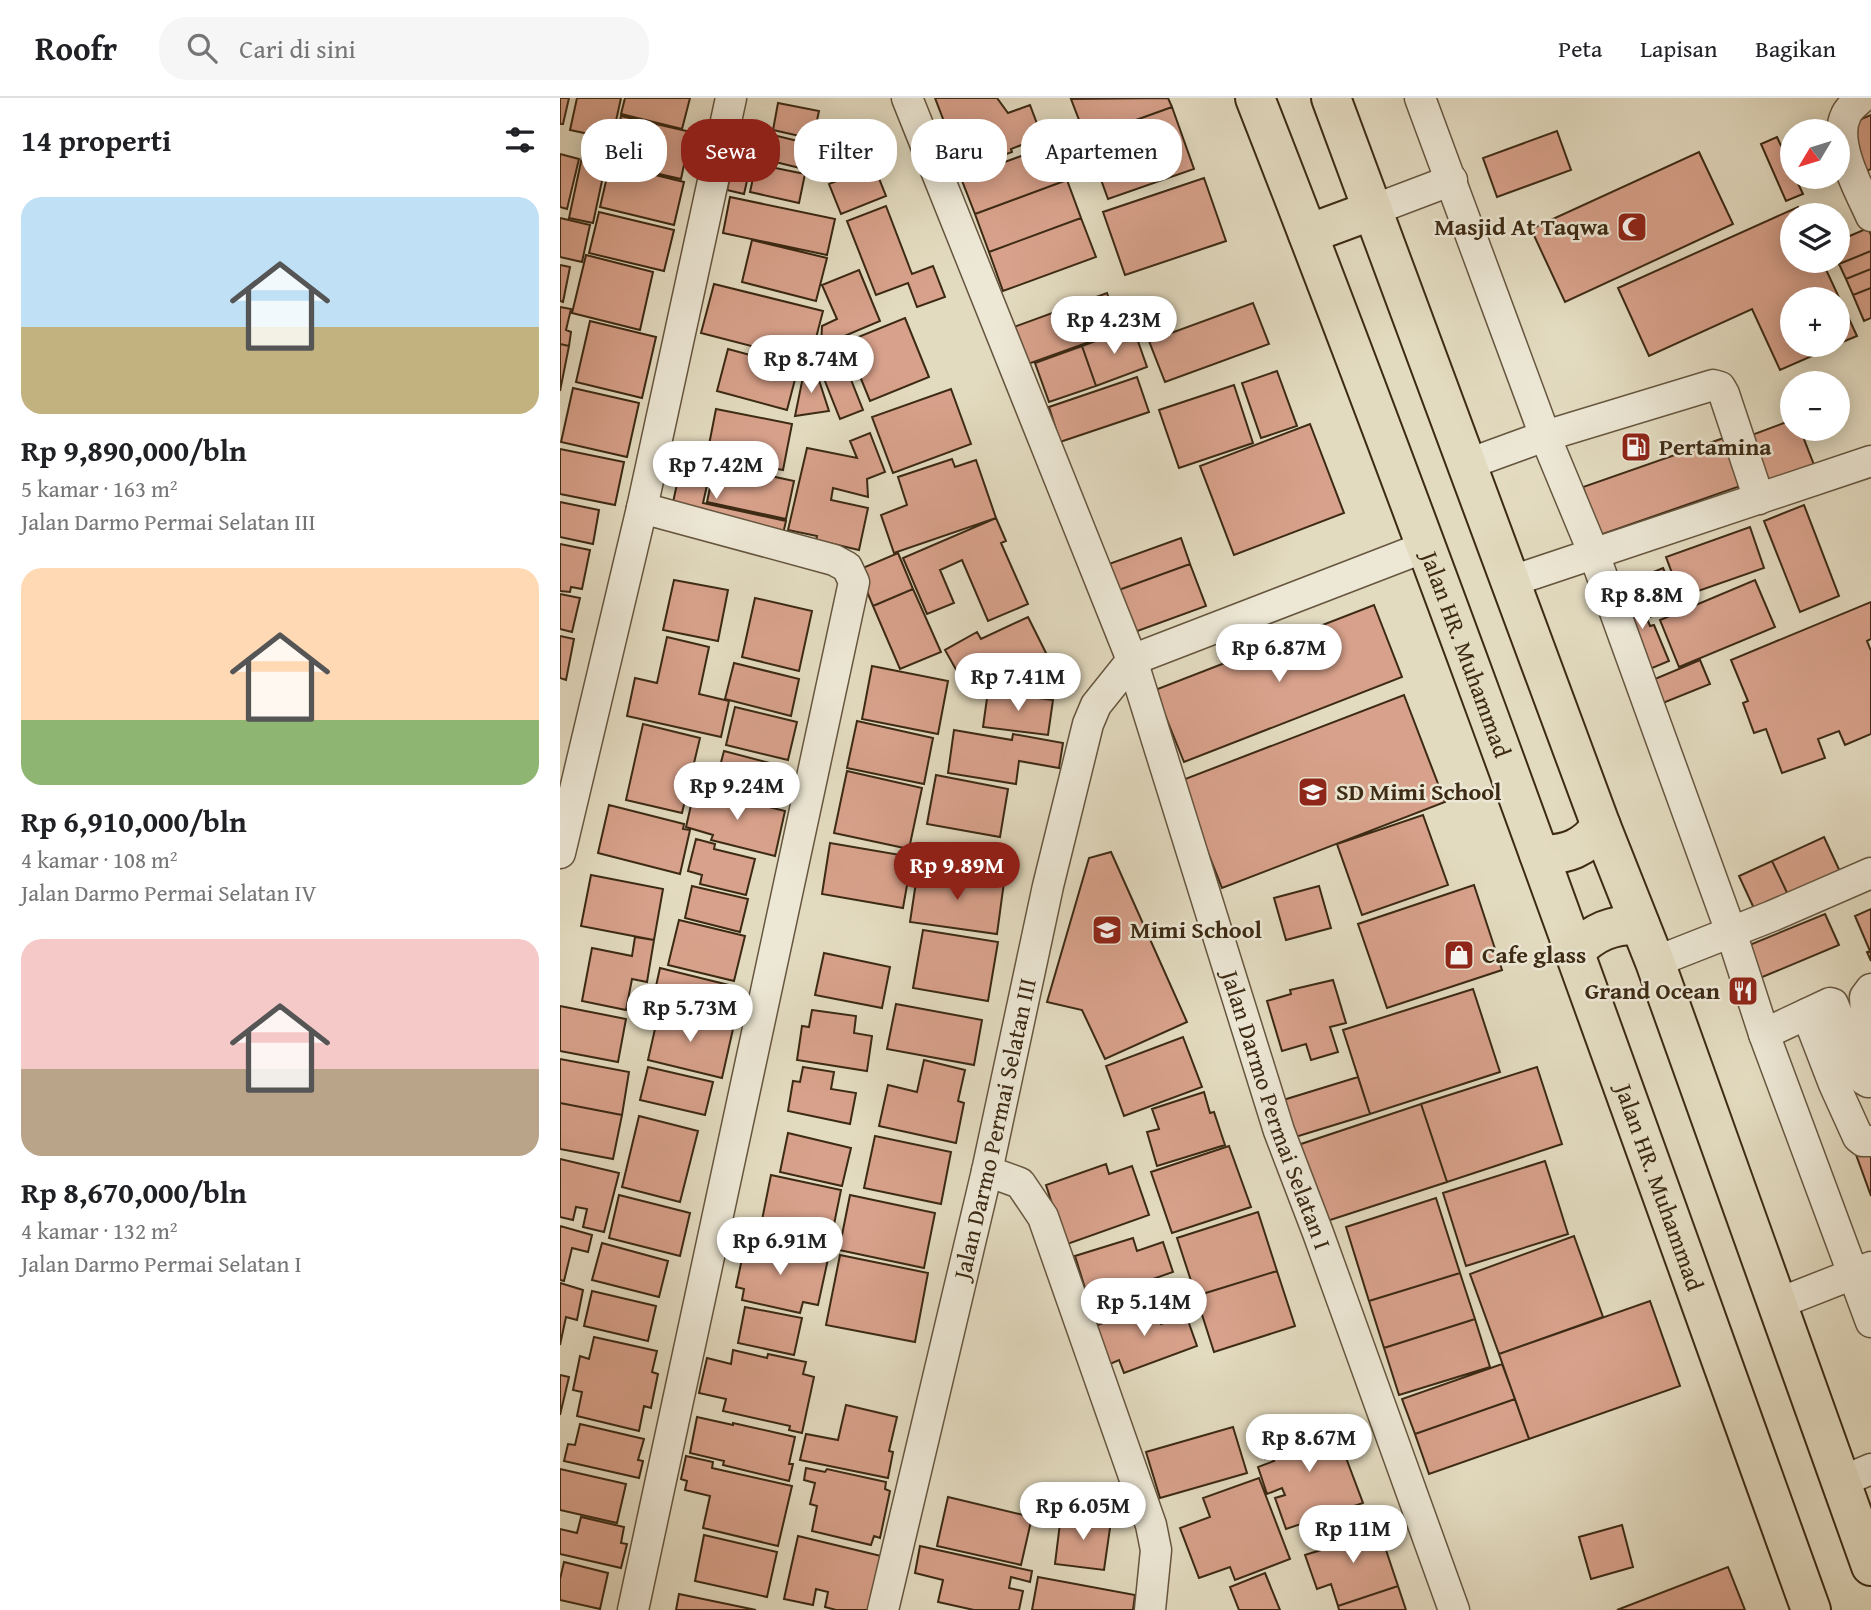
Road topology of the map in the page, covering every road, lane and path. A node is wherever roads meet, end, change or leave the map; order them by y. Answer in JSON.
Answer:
{"nodes":[{"id":1,"x":731,"y":98,"type":"edge"},
{"id":2,"x":907,"y":98,"type":"edge"},
{"id":3,"x":1255,"y":98,"type":"edge"},
{"id":4,"x":1331,"y":98,"type":"edge"},
{"id":5,"x":1420,"y":98,"type":"edge"},
{"id":6,"x":1853,"y":107,"type":"edge"},
{"id":7,"x":1452,"y":180,"type":"junction"},
{"id":8,"x":1373,"y":210,"type":"junction"},
{"id":9,"x":1871,"y":216,"type":"edge"},
{"id":10,"x":1308,"y":234,"type":"junction"},
{"id":11,"x":1545,"y":436,"type":"junction"},
{"id":12,"x":1871,"y":461,"type":"edge"},
{"id":13,"x":1468,"y":464,"type":"junction"},
{"id":14,"x":1759,"y":499,"type":"junction"},
{"id":15,"x":642,"y":508,"type":"junction"},
{"id":16,"x":1425,"y":547,"type":"junction"},
{"id":17,"x":1594,"y":554,"type":"junction"},
{"id":18,"x":1512,"y":581,"type":"junction"},
{"id":19,"x":1132,"y":660,"type":"junction"},
{"id":20,"x":566,"y":796,"type":"edge"},
{"id":21,"x":1601,"y":825,"type":"junction"},
{"id":22,"x":560,"y":853,"type":"edge"},
{"id":23,"x":1539,"y":854,"type":"junction"},
{"id":24,"x":1871,"y":873,"type":"edge"},
{"id":25,"x":1640,"y":925,"type":"junction"},
{"id":26,"x":1731,"y":932,"type":"junction"},
{"id":27,"x":1574,"y":952,"type":"junction"},
{"id":28,"x":1655,"y":962,"type":"junction"},
{"id":29,"x":1869,"y":1008,"type":"edge"},
{"id":30,"x":1764,"y":1034,"type":"junction"},
{"id":31,"x":1855,"y":1079,"type":"edge"},
{"id":32,"x":1871,"y":1140,"type":"edge"},
{"id":33,"x":987,"y":1171,"type":"junction"},
{"id":34,"x":1863,"y":1270,"type":"edge"},
{"id":35,"x":1777,"y":1304,"type":"junction"},
{"id":36,"x":1871,"y":1322,"type":"edge"},
{"id":37,"x":1856,"y":1475,"type":"edge"},
{"id":38,"x":1871,"y":1566,"type":"edge"},
{"id":39,"x":633,"y":1610,"type":"edge"},
{"id":40,"x":883,"y":1610,"type":"edge"},
{"id":41,"x":1150,"y":1610,"type":"edge"},
{"id":42,"x":1454,"y":1610,"type":"edge"},
{"id":43,"x":1811,"y":1610,"type":"edge"}],
"edges":[{"from":1,"to":15,"type":"street"},
{"from":2,"to":19,"type":"street","name":"Jalan Darmo Permai Selatan I"},
{"from":3,"to":10,"type":"main road","name":"Jalan HR. Muhammad"},
{"from":4,"to":8,"type":"main road"},
{"from":5,"to":7,"type":"street"},
{"from":6,"to":9,"type":"street"},
{"from":7,"to":8,"type":"street"},
{"from":7,"to":11,"type":"street"},
{"from":8,"to":10,"type":"main road"},
{"from":8,"to":13,"type":"main road"},
{"from":10,"to":16,"type":"main road","name":"Jalan HR. Muhammad"},
{"from":11,"to":13,"type":"street"},
{"from":11,"to":14,"type":"street"},
{"from":11,"to":17,"type":"street"},
{"from":12,"to":14,"type":"street"},
{"from":13,"to":18,"type":"main road"},
{"from":14,"to":17,"type":"street"},
{"from":15,"to":20,"type":"street"},
{"from":15,"to":39,"type":"street"},
{"from":16,"to":19,"type":"street"},
{"from":16,"to":23,"type":"main road","name":"Jalan HR. Muhammad"},
{"from":17,"to":18,"type":"street"},
{"from":17,"to":26,"type":"street"},
{"from":18,"to":21,"type":"main road"},
{"from":19,"to":33,"type":"street","name":"Jalan Darmo Permai Selatan III"},
{"from":19,"to":42,"type":"street","name":"Jalan Darmo Permai Selatan I"},
{"from":20,"to":22,"type":"street"},
{"from":21,"to":23,"type":"main road"},
{"from":21,"to":25,"type":"main road"},
{"from":23,"to":27,"type":"main road","name":"Jalan HR. Muhammad"},
{"from":24,"to":26,"type":"street"},
{"from":25,"to":27,"type":"main road"},
{"from":25,"to":28,"type":"main road"},
{"from":26,"to":28,"type":"street"},
{"from":26,"to":30,"type":"street"},
{"from":27,"to":43,"type":"main road","name":"Jalan HR. Muhammad"},
{"from":28,"to":35,"type":"main road"},
{"from":29,"to":31,"type":"street"},
{"from":30,"to":31,"type":"street"},
{"from":30,"to":34,"type":"street"},
{"from":31,"to":32,"type":"street"},
{"from":33,"to":40,"type":"street","name":"Jalan Darmo Permai Selatan III"},
{"from":33,"to":41,"type":"street"},
{"from":34,"to":35,"type":"street"},
{"from":34,"to":36,"type":"street"},
{"from":35,"to":37,"type":"main road"},
{"from":37,"to":38,"type":"main road"}]}
